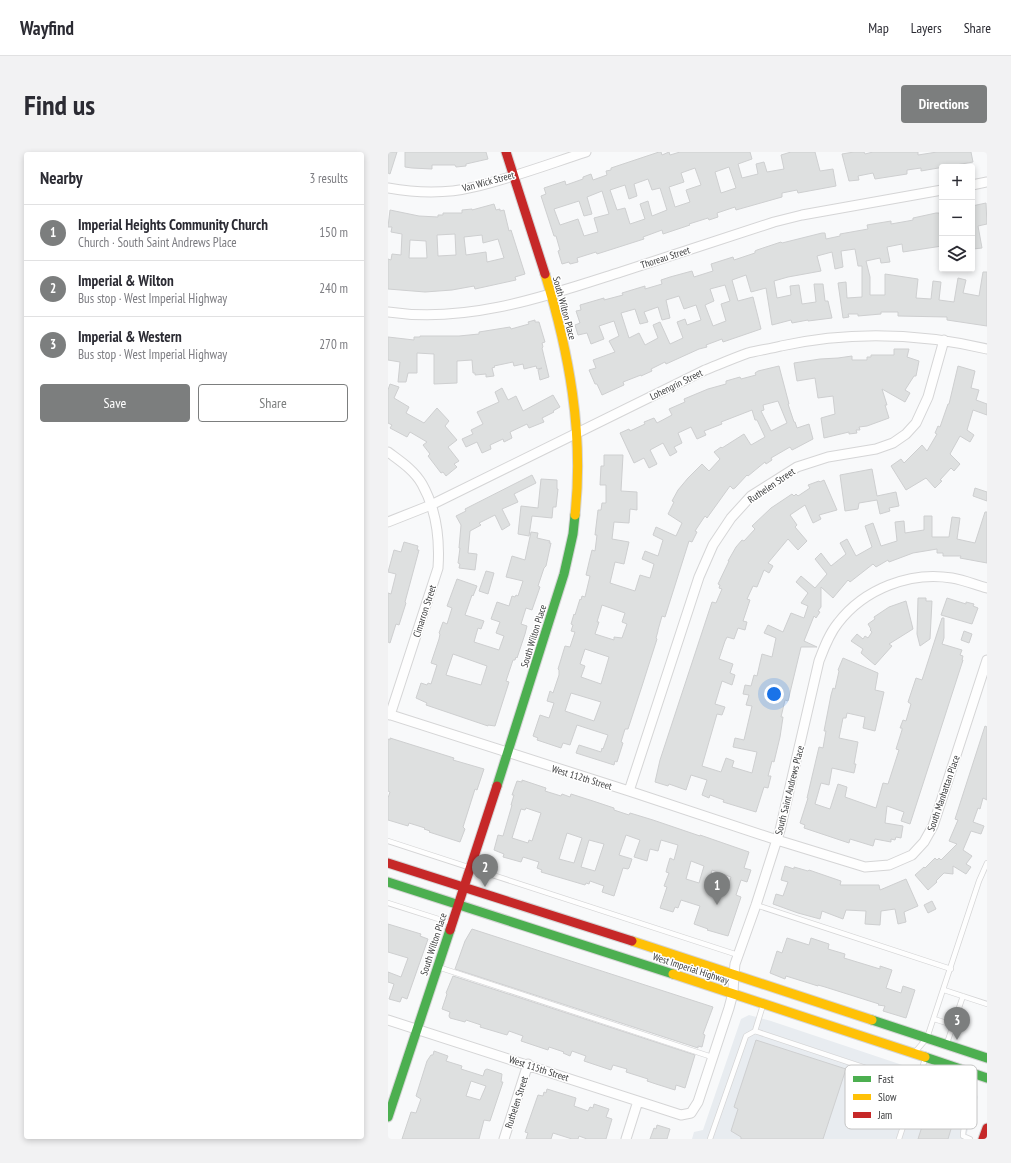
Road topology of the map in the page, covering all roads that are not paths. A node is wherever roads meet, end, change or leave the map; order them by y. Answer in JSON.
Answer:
{"nodes":[{"id":1,"x":506,"y":152,"type":"edge"},
{"id":2,"x":586,"y":152,"type":"edge"},
{"id":3,"x":513,"y":175,"type":"junction"},
{"id":4,"x":987,"y":182,"type":"edge"},
{"id":5,"x":975,"y":184,"type":"edge"},
{"id":6,"x":388,"y":188,"type":"edge"},
{"id":7,"x":939,"y":191,"type":"edge"},
{"id":8,"x":551,"y":294,"type":"junction"},
{"id":9,"x":388,"y":312,"type":"edge"},
{"id":10,"x":944,"y":340,"type":"junction"},
{"id":11,"x":987,"y":349,"type":"edge"},
{"id":12,"x":577,"y":432,"type":"junction"},
{"id":13,"x":388,"y":452,"type":"edge"},
{"id":14,"x":431,"y":505,"type":"junction"},
{"id":15,"x":388,"y":522,"type":"edge"},
{"id":16,"x":987,"y":588,"type":"edge"},
{"id":17,"x":987,"y":660,"type":"edge"},
{"id":18,"x":389,"y":714,"type":"edge"},
{"id":19,"x":508,"y":753,"type":"junction"},
{"id":20,"x":629,"y":791,"type":"junction"},
{"id":21,"x":777,"y":840,"type":"junction"},
{"id":22,"x":388,"y":841,"type":"edge"},
{"id":23,"x":388,"y":863,"type":"edge"},
{"id":24,"x":987,"y":863,"type":"edge"},
{"id":25,"x":469,"y":868,"type":"junction"},
{"id":26,"x":388,"y":882,"type":"edge"},
{"id":27,"x":463,"y":887,"type":"junction"},
{"id":28,"x":388,"y":903,"type":"edge"},
{"id":29,"x":457,"y":904,"type":"junction"},
{"id":30,"x":756,"y":905,"type":"junction"},
{"id":31,"x":451,"y":923,"type":"junction"},
{"id":32,"x":739,"y":955,"type":"junction"},
{"id":33,"x":437,"y":966,"type":"junction"},
{"id":34,"x":951,"y":969,"type":"junction"},
{"id":35,"x":734,"y":974,"type":"junction"},
{"id":36,"x":944,"y":990,"type":"junction"},
{"id":37,"x":733,"y":994,"type":"junction"},
{"id":38,"x":963,"y":996,"type":"junction"},
{"id":39,"x":764,"y":1004,"type":"junction"},
{"id":40,"x":987,"y":1004,"type":"edge"},
{"id":41,"x":934,"y":1019,"type":"junction"},
{"id":42,"x":388,"y":1020,"type":"edge"},
{"id":43,"x":953,"y":1025,"type":"junction"},
{"id":44,"x":417,"y":1029,"type":"junction"},
{"id":45,"x":755,"y":1031,"type":"junction"},
{"id":46,"x":927,"y":1038,"type":"junction"},
{"id":47,"x":947,"y":1045,"type":"junction"},
{"id":48,"x":914,"y":1054,"type":"junction"},
{"id":49,"x":712,"y":1056,"type":"junction"},
{"id":50,"x":926,"y":1058,"type":"junction"},
{"id":51,"x":987,"y":1058,"type":"edge"},
{"id":52,"x":528,"y":1064,"type":"junction"},
{"id":53,"x":857,"y":1065,"type":"edge"},
{"id":54,"x":924,"y":1065,"type":"edge"},
{"id":55,"x":947,"y":1065,"type":"edge"},
{"id":56,"x":977,"y":1075,"type":"edge"},
{"id":57,"x":987,"y":1078,"type":"edge"},
{"id":58,"x":638,"y":1100,"type":"junction"},
{"id":59,"x":691,"y":1113,"type":"joint"},
{"id":60,"x":388,"y":1117,"type":"edge"},
{"id":61,"x":987,"y":1128,"type":"edge"},
{"id":62,"x":903,"y":1129,"type":"edge"},
{"id":63,"x":963,"y":1129,"type":"edge"},
{"id":64,"x":504,"y":1139,"type":"edge"},
{"id":65,"x":626,"y":1139,"type":"edge"},
{"id":66,"x":710,"y":1139,"type":"edge"},
{"id":67,"x":900,"y":1139,"type":"edge"},
{"id":68,"x":970,"y":1139,"type":"edge"},
{"id":69,"x":983,"y":1139,"type":"edge"}],
"edges":[{"from":1,"to":3,"type":"main road","name":"South Wilton Place"},
{"from":2,"to":3,"type":"street","name":"Van Wick Street"},
{"from":3,"to":6,"type":"street","name":"Van Wick Street"},
{"from":3,"to":8,"type":"main road","name":"South Wilton Place"},
{"from":4,"to":5,"type":"street"},
{"from":7,"to":8,"type":"street","name":"Thoreau Street"},
{"from":8,"to":9,"type":"street","name":"Thoreau Street"},
{"from":8,"to":12,"type":"main road","name":"South Wilton Place"},
{"from":10,"to":11,"type":"street","name":"Lohengrin Street"},
{"from":10,"to":12,"type":"street","name":"Lohengrin Street"},
{"from":10,"to":20,"type":"street","name":"Ruthelen Street"},
{"from":12,"to":14,"type":"street","name":"Lohengrin Street"},
{"from":12,"to":19,"type":"main road","name":"South Wilton Place"},
{"from":13,"to":14,"type":"street","name":"Cimarron Street"},
{"from":14,"to":15,"type":"street","name":"Lohengrin Street"},
{"from":14,"to":18,"type":"street","name":"Cimarron Street"},
{"from":16,"to":21,"type":"street","name":"South Saint Andrews Place"},
{"from":17,"to":21,"type":"street","name":"South Manhattan Place"},
{"from":18,"to":19,"type":"street","name":"West 112th Street"},
{"from":19,"to":20,"type":"street","name":"West 112th Street"},
{"from":19,"to":25,"type":"main road","name":"South Wilton Place"},
{"from":20,"to":21,"type":"street","name":"West 112th Street"},
{"from":21,"to":30,"type":"street","name":"South Saint Andrews Place"},
{"from":22,"to":25,"type":"lane"},
{"from":23,"to":27,"type":"main road","name":"West Imperial Highway"},
{"from":24,"to":34,"type":"lane"},
{"from":25,"to":27,"type":"main road","name":"South Wilton Place"},
{"from":25,"to":32,"type":"lane"},
{"from":26,"to":29,"type":"main road","name":"West Imperial Highway"},
{"from":27,"to":29,"type":"main road","name":"South Wilton Place"},
{"from":27,"to":35,"type":"main road","name":"West Imperial Highway"},
{"from":28,"to":31,"type":"lane"},
{"from":29,"to":31,"type":"main road","name":"South Wilton Place"},
{"from":29,"to":37,"type":"main road","name":"West Imperial Highway"},
{"from":30,"to":32,"type":"street","name":"South Saint Andrews Place"},
{"from":30,"to":34,"type":"lane"},
{"from":31,"to":33,"type":"main road","name":"South Wilton Place"},
{"from":32,"to":35,"type":"street","name":"South Saint Andrews Place"},
{"from":33,"to":44,"type":"main road","name":"South Wilton Place"},
{"from":33,"to":49,"type":"lane"},
{"from":34,"to":36,"type":"lane"},
{"from":35,"to":37,"type":"street","name":"South Saint Andrews Place"},
{"from":35,"to":46,"type":"main road","name":"West Imperial Highway"},
{"from":36,"to":38,"type":"lane"},
{"from":36,"to":41,"type":"lane"},
{"from":37,"to":39,"type":"main road","name":"West Imperial Highway"},
{"from":37,"to":49,"type":"street","name":"South Saint Andrews Place"},
{"from":38,"to":40,"type":"lane"},
{"from":38,"to":43,"type":"lane"},
{"from":39,"to":45,"type":"lane"},
{"from":39,"to":48,"type":"main road","name":"West Imperial Highway"},
{"from":41,"to":43,"type":"lane"},
{"from":41,"to":46,"type":"lane"},
{"from":42,"to":44,"type":"street","name":"West 115th Street"},
{"from":43,"to":47,"type":"lane"},
{"from":44,"to":52,"type":"street","name":"West 115th Street"},
{"from":44,"to":60,"type":"main road","name":"South Wilton Place"},
{"from":45,"to":53,"type":"lane"},
{"from":45,"to":66,"type":"lane"},
{"from":46,"to":47,"type":"main road","name":"West Imperial Highway"},
{"from":46,"to":48,"type":"lane"},
{"from":47,"to":51,"type":"main road","name":"West Imperial Highway"},
{"from":48,"to":50,"type":"main road","name":"West Imperial Highway"},
{"from":49,"to":59,"type":"street","name":"South Saint Andrews Place"},
{"from":50,"to":54,"type":"lane"},
{"from":50,"to":55,"type":"main road","name":"West Imperial Highway"},
{"from":52,"to":58,"type":"street","name":"West 115th Street"},
{"from":52,"to":64,"type":"street","name":"Ruthelen Street"},
{"from":56,"to":57,"type":"main road","name":"West Imperial Highway"},
{"from":58,"to":59,"type":"street","name":"West 115th Street"},
{"from":58,"to":65,"type":"street"},
{"from":61,"to":69,"type":"main road"},
{"from":62,"to":67,"type":"lane"},
{"from":63,"to":68,"type":"lane"}]}
